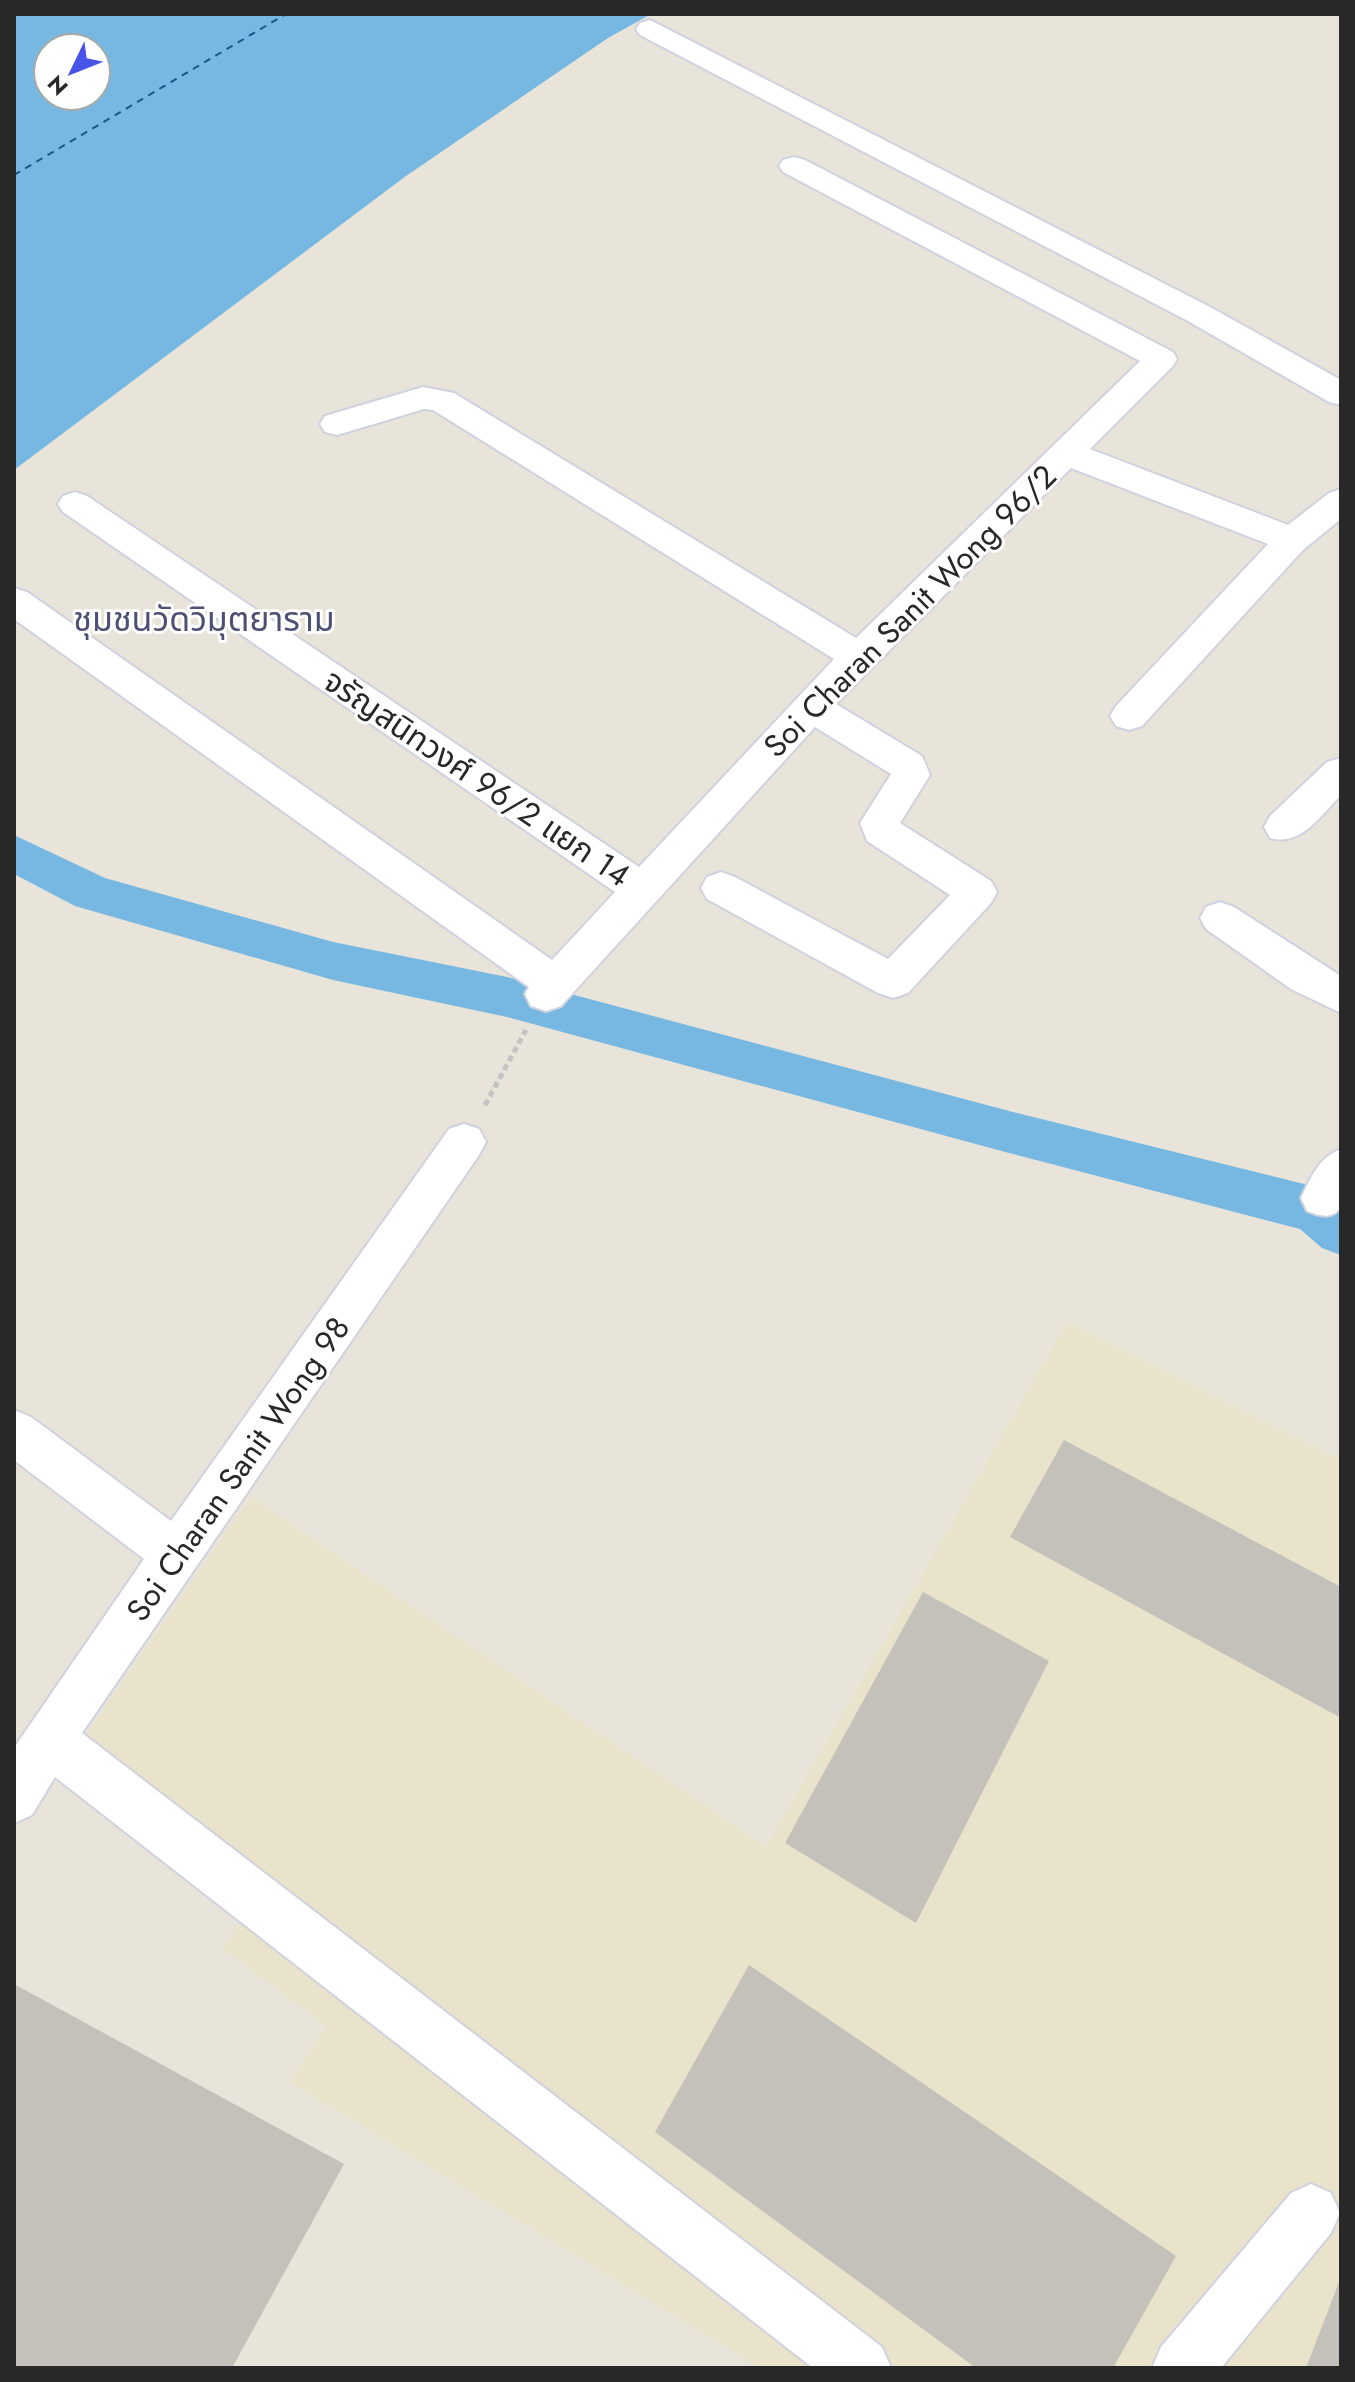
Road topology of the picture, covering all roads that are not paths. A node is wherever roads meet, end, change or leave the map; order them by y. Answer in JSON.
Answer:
{"nodes":[{"id":1,"x":650,"y":29,"type":"dead end"},
{"id":2,"x":794,"y":166,"type":"dead end"},
{"id":3,"x":1341,"y":394,"type":"edge"},
{"id":4,"x":337,"y":424,"type":"dead end"},
{"id":5,"x":1066,"y":453,"type":"junction"},
{"id":6,"x":1341,"y":501,"type":"edge"},
{"id":7,"x":75,"y":504,"type":"dead end"},
{"id":8,"x":1291,"y":541,"type":"junction"},
{"id":9,"x":14,"y":601,"type":"edge"},
{"id":10,"x":859,"y":657,"type":"junction"},
{"id":11,"x":811,"y":707,"type":"junction"},
{"id":12,"x":1129,"y":716,"type":"dead end"},
{"id":13,"x":1341,"y":772,"type":"edge"},
{"id":14,"x":1284,"y":827,"type":"dead end"},
{"id":15,"x":721,"y":888,"type":"dead end"},
{"id":16,"x":642,"y":890,"type":"junction"},
{"id":17,"x":1220,"y":918,"type":"dead end"},
{"id":18,"x":1341,"y":996,"type":"edge"},
{"id":19,"x":464,"y":1142,"type":"dead end"},
{"id":20,"x":14,"y":1432,"type":"edge"},
{"id":21,"x":178,"y":1555,"type":"junction"},
{"id":22,"x":48,"y":1739,"type":"junction"},
{"id":23,"x":14,"y":1797,"type":"edge"},
{"id":24,"x":1311,"y":2213,"type":"dead end"},
{"id":25,"x":861,"y":2368,"type":"edge"},
{"id":26,"x":1182,"y":2368,"type":"edge"}],
"edges":[{"from":1,"to":3,"type":"street"},
{"from":2,"to":5,"type":"street"},
{"from":4,"to":10,"type":"street"},
{"from":5,"to":8,"type":"street","name":"Soi Charan Sanit Wong 96/2"},
{"from":5,"to":10,"type":"street","name":"Soi Charan Sanit Wong 96/2"},
{"from":6,"to":8,"type":"street"},
{"from":7,"to":16,"type":"street","name":"จรัญสนิทวงศ์ 96/2 แยก 14"},
{"from":8,"to":12,"type":"street"},
{"from":9,"to":16,"type":"street","name":"Soi Charan Sanit Wong 96/2"},
{"from":10,"to":11,"type":"street","name":"Soi Charan Sanit Wong 96/2"},
{"from":11,"to":15,"type":"street"},
{"from":11,"to":16,"type":"street","name":"Soi Charan Sanit Wong 96/2"},
{"from":13,"to":14,"type":"street"},
{"from":17,"to":18,"type":"street"},
{"from":19,"to":21,"type":"street","name":"Soi Charan Sanit Wong 98"},
{"from":20,"to":21,"type":"street"},
{"from":21,"to":22,"type":"street","name":"Soi Charan Sanit Wong 98"},
{"from":22,"to":23,"type":"street","name":"Soi Charan Sanit Wong 98"},
{"from":22,"to":25,"type":"street"},
{"from":24,"to":26,"type":"street"}]}
